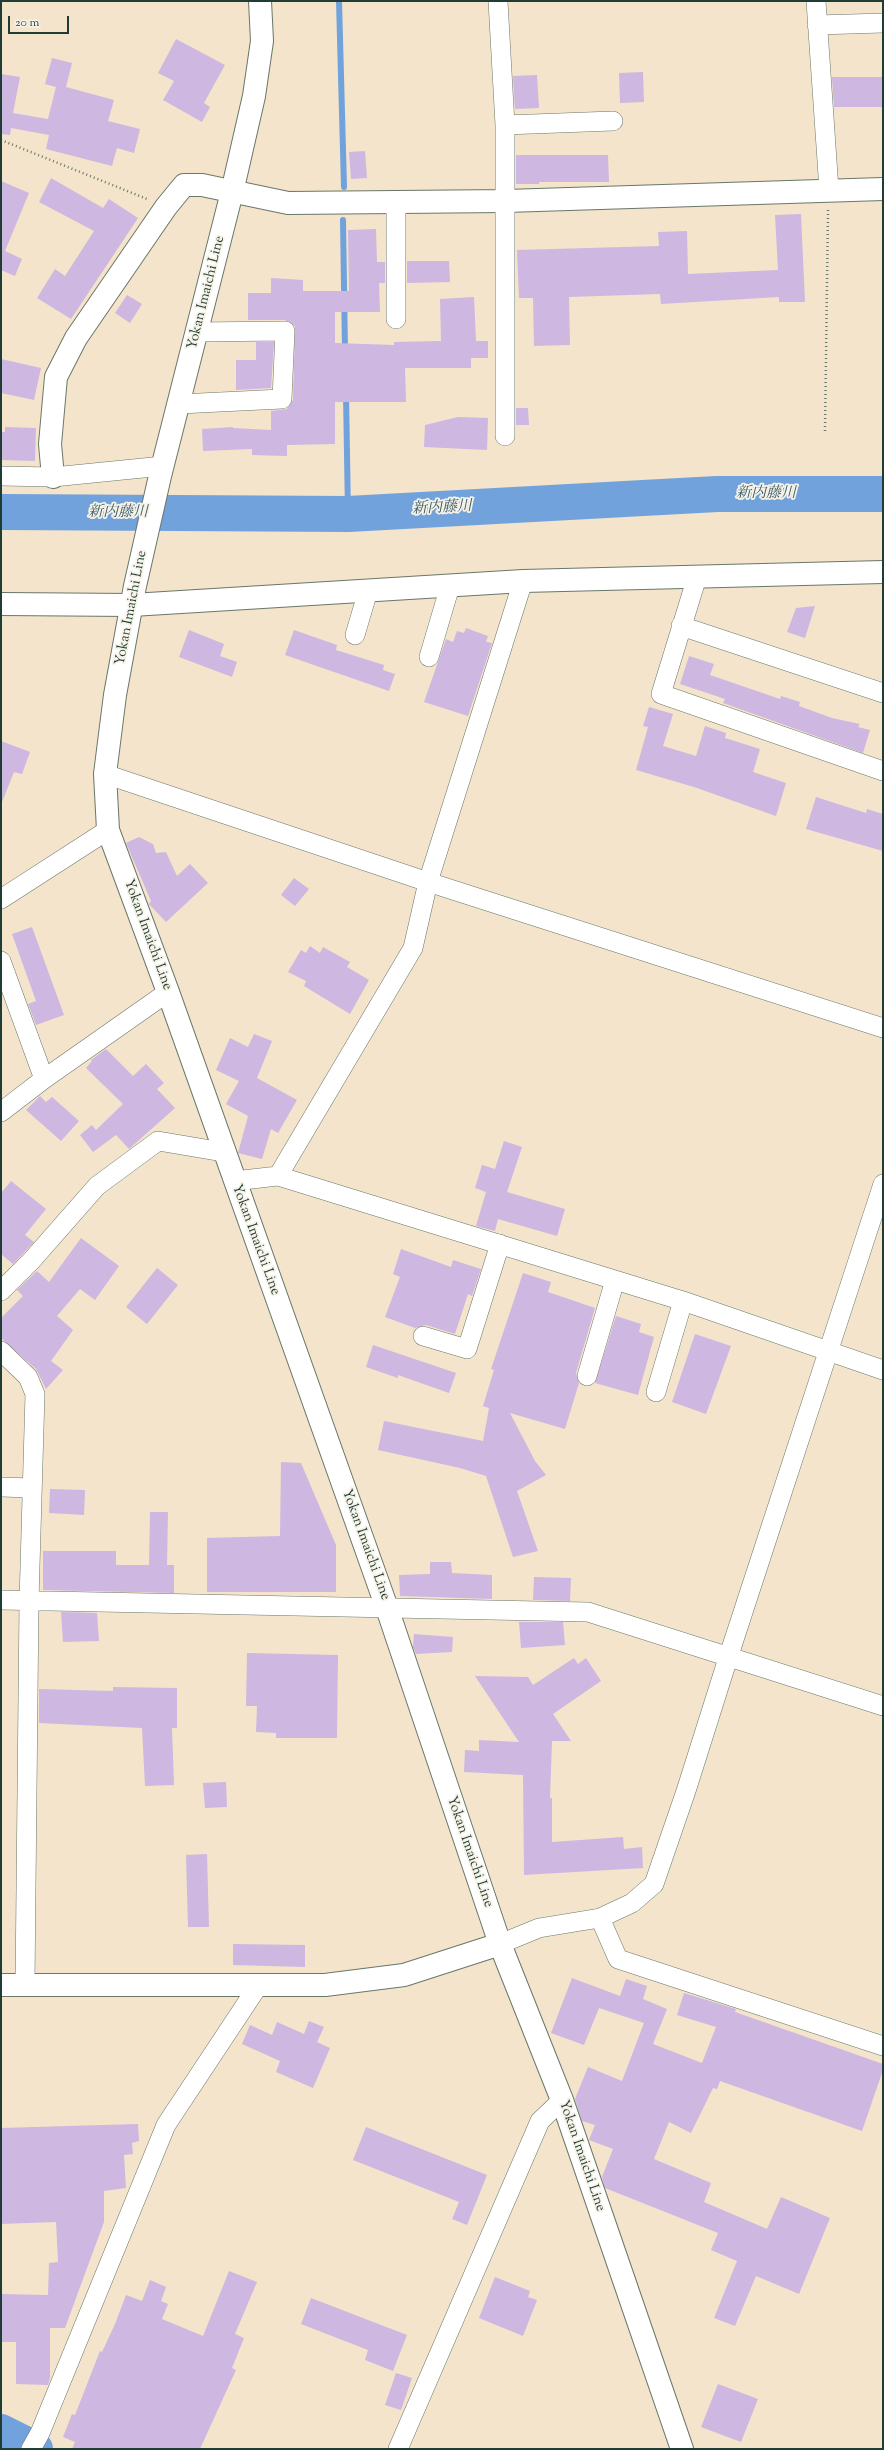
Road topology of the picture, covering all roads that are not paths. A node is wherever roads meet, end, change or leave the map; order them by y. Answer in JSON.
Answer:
{"nodes":[{"id":1,"x":260,"y":1,"type":"edge"},
{"id":2,"x":498,"y":1,"type":"edge"},
{"id":3,"x":816,"y":1,"type":"edge"},
{"id":4,"x":883,"y":23,"type":"edge"},
{"id":5,"x":817,"y":25,"type":"junction"},
{"id":6,"x":613,"y":122,"type":"dead end"},
{"id":7,"x":505,"y":124,"type":"junction"},
{"id":8,"x":883,"y":189,"type":"edge"},
{"id":9,"x":829,"y":190,"type":"junction"},
{"id":10,"x":232,"y":192,"type":"junction"},
{"id":11,"x":506,"y":201,"type":"junction"},
{"id":12,"x":396,"y":202,"type":"junction"},
{"id":13,"x":396,"y":319,"type":"dead end"},
{"id":14,"x":197,"y":332,"type":"junction"},
{"id":15,"x":179,"y":404,"type":"junction"},
{"id":16,"x":505,"y":436,"type":"dead end"},
{"id":17,"x":162,"y":471,"type":"junction"},
{"id":18,"x":1,"y":476,"type":"edge"},
{"id":19,"x":53,"y":477,"type":"junction"},
{"id":20,"x":883,"y":572,"type":"edge"},
{"id":21,"x":697,"y":576,"type":"junction"},
{"id":22,"x":523,"y":581,"type":"junction"},
{"id":23,"x":450,"y":586,"type":"junction"},
{"id":24,"x":368,"y":591,"type":"junction"},
{"id":25,"x":134,"y":596,"type":"junction"},
{"id":26,"x":1,"y":604,"type":"edge"},
{"id":27,"x":681,"y":626,"type":"junction"},
{"id":28,"x":355,"y":635,"type":"dead end"},
{"id":29,"x":429,"y":657,"type":"dead end"},
{"id":30,"x":883,"y":693,"type":"edge"},
{"id":31,"x":883,"y":771,"type":"edge"},
{"id":32,"x":105,"y":774,"type":"junction"},
{"id":33,"x":108,"y":830,"type":"junction"},
{"id":34,"x":428,"y":882,"type":"junction"},
{"id":35,"x":1,"y":899,"type":"edge"},
{"id":36,"x":1,"y":961,"type":"edge"},
{"id":37,"x":168,"y":992,"type":"junction"},
{"id":38,"x":883,"y":1028,"type":"edge"},
{"id":39,"x":44,"y":1079,"type":"junction"},
{"id":40,"x":1,"y":1112,"type":"edge"},
{"id":41,"x":223,"y":1152,"type":"junction"},
{"id":42,"x":278,"y":1176,"type":"junction"},
{"id":43,"x":234,"y":1181,"type":"junction"},
{"id":44,"x":883,"y":1184,"type":"edge"},
{"id":45,"x":500,"y":1244,"type":"junction"},
{"id":46,"x":615,"y":1280,"type":"junction"},
{"id":47,"x":1,"y":1291,"type":"edge"},
{"id":48,"x":683,"y":1301,"type":"junction"},
{"id":49,"x":423,"y":1336,"type":"dead end"},
{"id":50,"x":1,"y":1351,"type":"edge"},
{"id":51,"x":828,"y":1352,"type":"junction"},
{"id":52,"x":883,"y":1370,"type":"edge"},
{"id":53,"x":587,"y":1376,"type":"dead end"},
{"id":54,"x":656,"y":1392,"type":"dead end"},
{"id":55,"x":1,"y":1487,"type":"edge"},
{"id":56,"x":32,"y":1488,"type":"junction"},
{"id":57,"x":1,"y":1600,"type":"edge"},
{"id":58,"x":29,"y":1601,"type":"junction"},
{"id":59,"x":387,"y":1608,"type":"junction"},
{"id":60,"x":728,"y":1655,"type":"junction"},
{"id":61,"x":883,"y":1706,"type":"edge"},
{"id":62,"x":600,"y":1918,"type":"junction"},
{"id":63,"x":500,"y":1944,"type":"junction"},
{"id":64,"x":1,"y":1985,"type":"edge"},
{"id":65,"x":25,"y":1985,"type":"junction"},
{"id":66,"x":258,"y":1986,"type":"junction"},
{"id":67,"x":883,"y":2046,"type":"edge"},
{"id":68,"x":562,"y":2100,"type":"junction"},
{"id":69,"x":31,"y":2449,"type":"edge"},
{"id":70,"x":398,"y":2449,"type":"edge"},
{"id":71,"x":682,"y":2449,"type":"edge"}],
"edges":[{"from":1,"to":10,"type":"main road","name":"Yokan Imaichi Line"},
{"from":2,"to":7,"type":"street"},
{"from":3,"to":5,"type":"street"},
{"from":4,"to":5,"type":"street"},
{"from":5,"to":9,"type":"street"},
{"from":6,"to":7,"type":"street"},
{"from":7,"to":11,"type":"street"},
{"from":8,"to":9,"type":"main road"},
{"from":9,"to":11,"type":"main road"},
{"from":10,"to":12,"type":"main road"},
{"from":10,"to":14,"type":"main road","name":"Yokan Imaichi Line"},
{"from":10,"to":19,"type":"main road"},
{"from":11,"to":12,"type":"main road"},
{"from":11,"to":16,"type":"street"},
{"from":12,"to":13,"type":"street"},
{"from":14,"to":15,"type":"main road","name":"Yokan Imaichi Line"},
{"from":14,"to":15,"type":"street"},
{"from":15,"to":17,"type":"main road","name":"Yokan Imaichi Line"},
{"from":17,"to":19,"type":"street"},
{"from":17,"to":25,"type":"main road","name":"Yokan Imaichi Line"},
{"from":18,"to":19,"type":"street"},
{"from":20,"to":21,"type":"main road"},
{"from":21,"to":22,"type":"main road"},
{"from":21,"to":27,"type":"street"},
{"from":22,"to":23,"type":"main road"},
{"from":22,"to":34,"type":"street"},
{"from":23,"to":24,"type":"main road"},
{"from":23,"to":29,"type":"street"},
{"from":24,"to":25,"type":"main road"},
{"from":24,"to":28,"type":"street"},
{"from":25,"to":26,"type":"main road"},
{"from":25,"to":32,"type":"main road","name":"Yokan Imaichi Line"},
{"from":27,"to":30,"type":"street"},
{"from":27,"to":31,"type":"street"},
{"from":32,"to":33,"type":"main road","name":"Yokan Imaichi Line"},
{"from":32,"to":34,"type":"street"},
{"from":33,"to":35,"type":"street"},
{"from":33,"to":37,"type":"main road","name":"Yokan Imaichi Line"},
{"from":34,"to":38,"type":"street"},
{"from":34,"to":42,"type":"street"},
{"from":36,"to":39,"type":"street"},
{"from":37,"to":39,"type":"street"},
{"from":37,"to":41,"type":"main road","name":"Yokan Imaichi Line"},
{"from":39,"to":40,"type":"street"},
{"from":41,"to":43,"type":"main road","name":"Yokan Imaichi Line"},
{"from":41,"to":47,"type":"street"},
{"from":42,"to":43,"type":"street"},
{"from":42,"to":45,"type":"street"},
{"from":43,"to":59,"type":"main road","name":"Yokan Imaichi Line"},
{"from":44,"to":51,"type":"street"},
{"from":45,"to":46,"type":"street"},
{"from":45,"to":49,"type":"street"},
{"from":46,"to":48,"type":"street"},
{"from":46,"to":53,"type":"street"},
{"from":48,"to":51,"type":"street"},
{"from":48,"to":54,"type":"street"},
{"from":50,"to":56,"type":"street"},
{"from":51,"to":52,"type":"street"},
{"from":51,"to":60,"type":"street"},
{"from":55,"to":56,"type":"street"},
{"from":56,"to":58,"type":"street"},
{"from":57,"to":58,"type":"street"},
{"from":58,"to":59,"type":"street"},
{"from":58,"to":65,"type":"street"},
{"from":59,"to":60,"type":"street"},
{"from":59,"to":63,"type":"main road","name":"Yokan Imaichi Line"},
{"from":60,"to":61,"type":"street"},
{"from":60,"to":62,"type":"street"},
{"from":62,"to":63,"type":"street"},
{"from":62,"to":67,"type":"street"},
{"from":63,"to":66,"type":"main road"},
{"from":63,"to":68,"type":"main road","name":"Yokan Imaichi Line"},
{"from":64,"to":65,"type":"main road"},
{"from":65,"to":66,"type":"main road"},
{"from":66,"to":69,"type":"street"},
{"from":68,"to":70,"type":"street"},
{"from":68,"to":71,"type":"main road","name":"Yokan Imaichi Line"}]}
